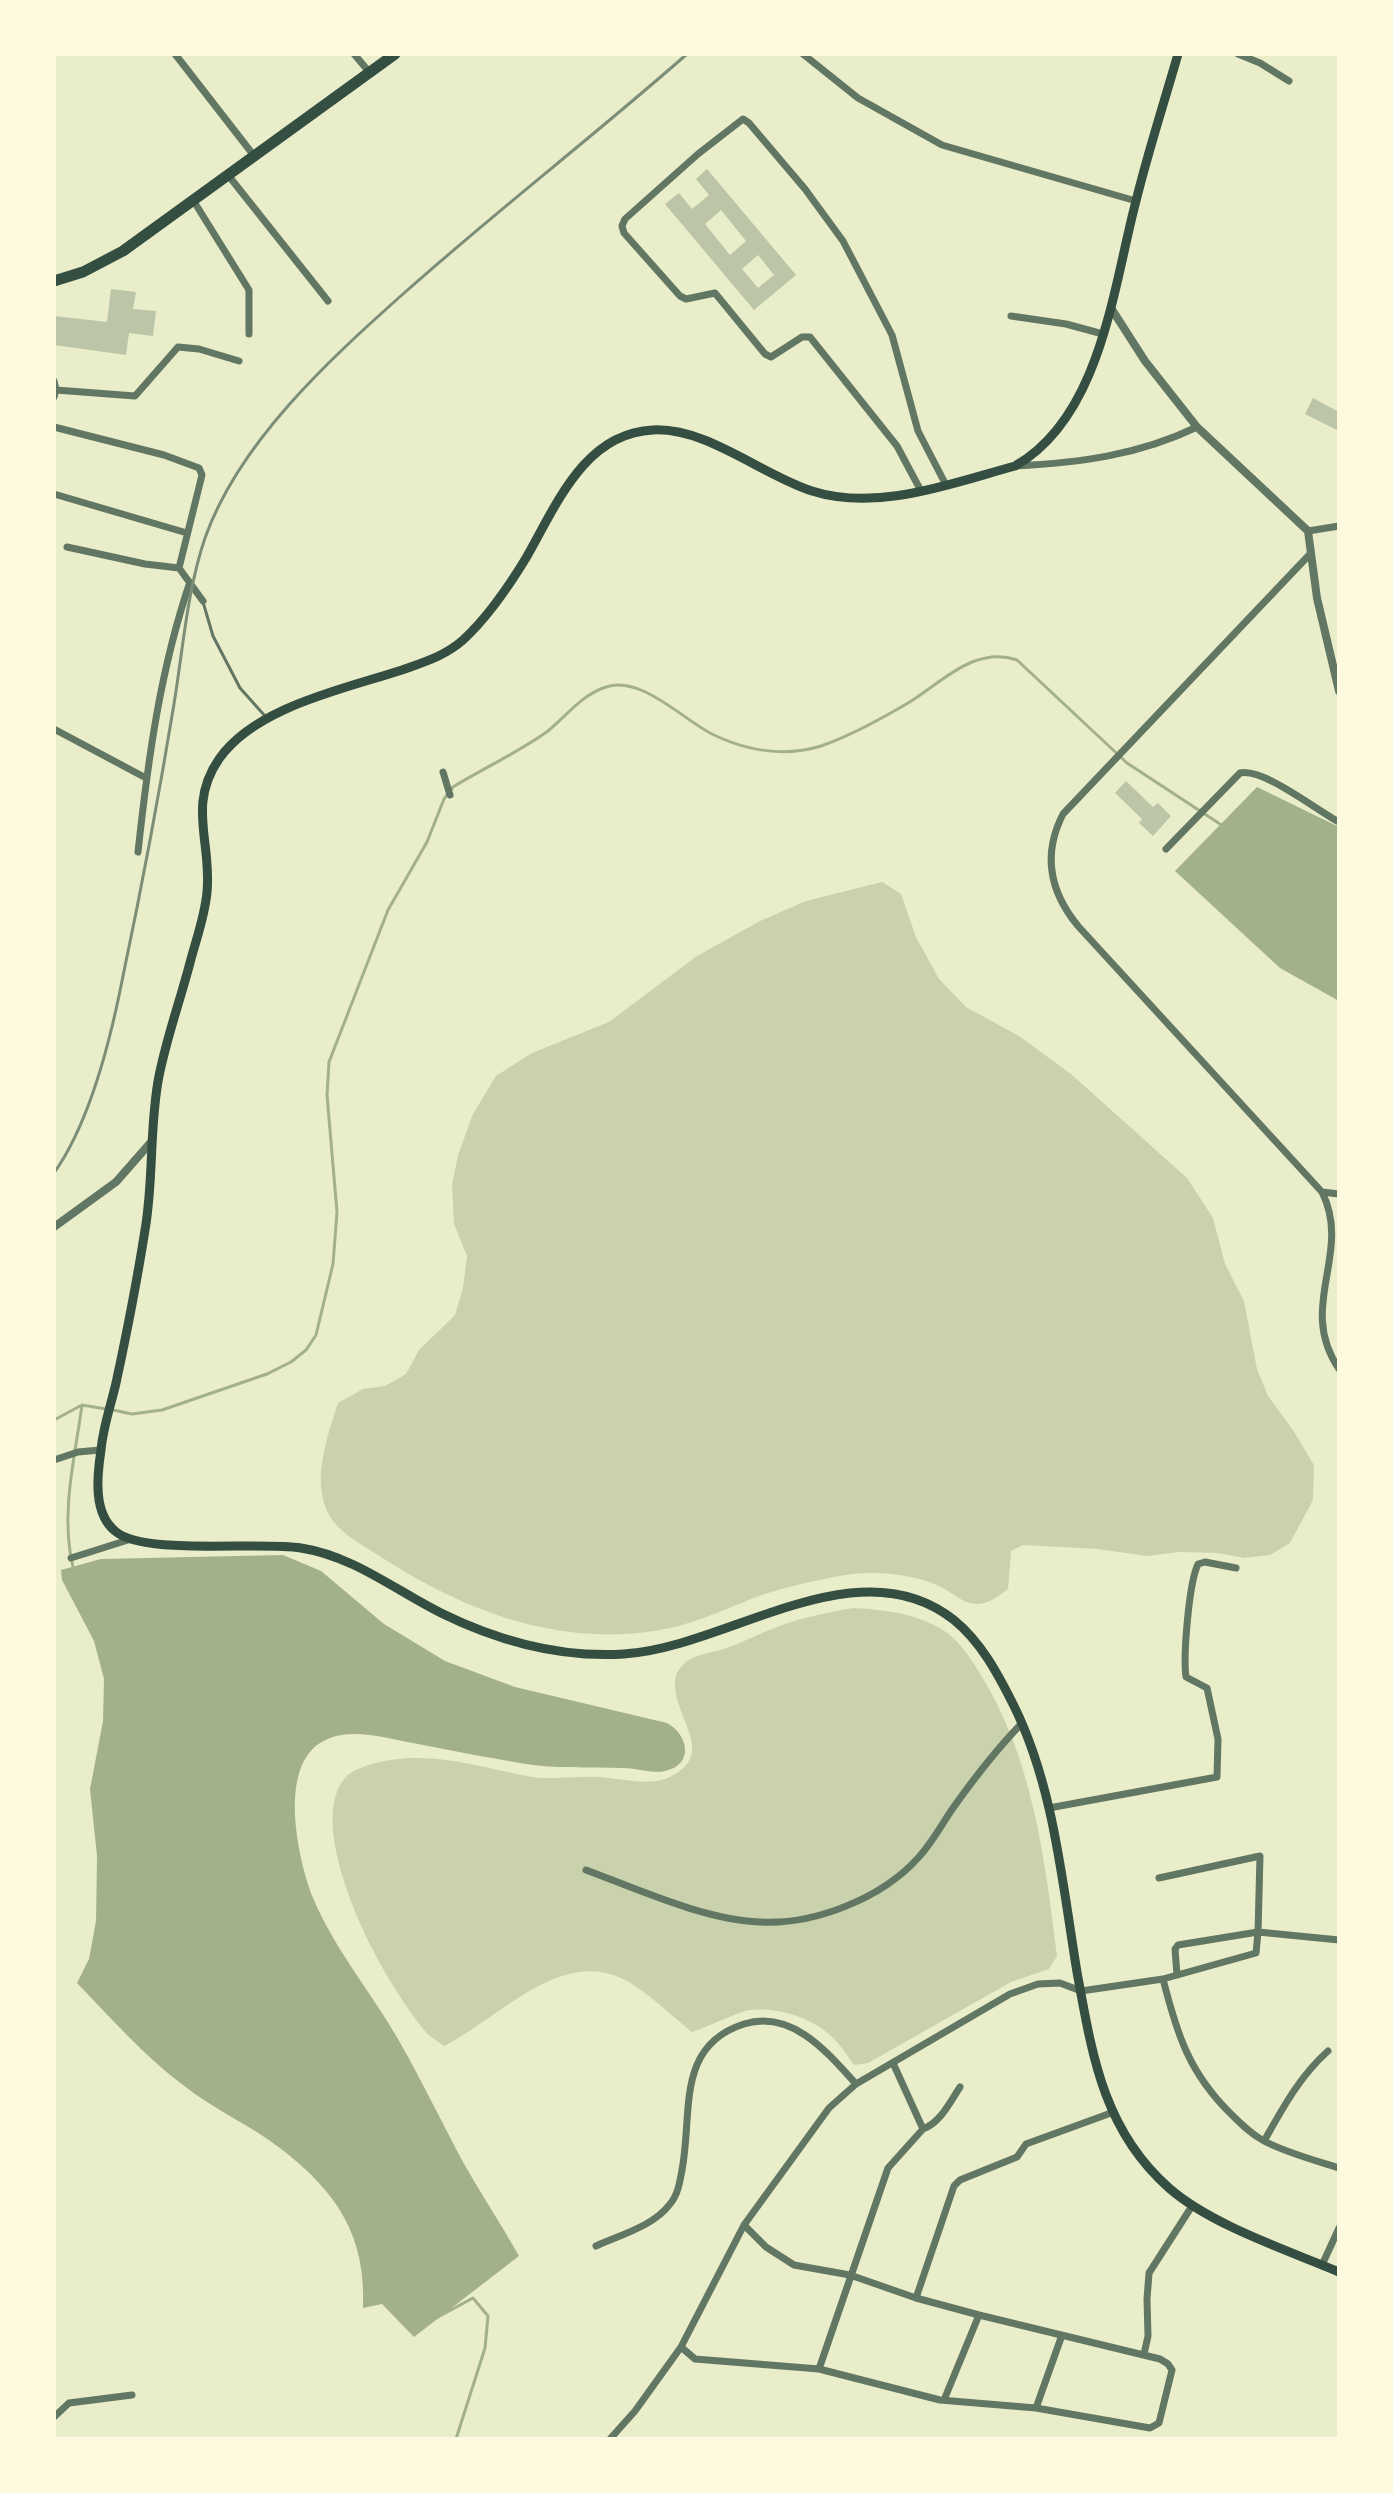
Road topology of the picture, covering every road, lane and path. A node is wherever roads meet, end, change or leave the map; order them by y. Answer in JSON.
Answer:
{"nodes":[{"id":1,"x":175,"y":54,"type":"edge"},
{"id":2,"x":354,"y":54,"type":"edge"},
{"id":3,"x":395,"y":54,"type":"edge"},
{"id":4,"x":803,"y":54,"type":"edge"},
{"id":5,"x":1178,"y":54,"type":"edge"},
{"id":6,"x":1238,"y":54,"type":"edge"},
{"id":7,"x":370,"y":73,"type":"junction"},
{"id":8,"x":1289,"y":81,"type":"dead end"},
{"id":9,"x":255,"y":157,"type":"junction"},
{"id":10,"x":228,"y":175,"type":"junction"},
{"id":11,"x":193,"y":200,"type":"junction"},
{"id":12,"x":1136,"y":201,"type":"junction"},
{"id":13,"x":54,"y":281,"type":"edge"},
{"id":14,"x":328,"y":301,"type":"dead end"},
{"id":15,"x":1111,"y":308,"type":"junction"},
{"id":16,"x":1011,"y":316,"type":"dead end"},
{"id":17,"x":249,"y":334,"type":"dead end"},
{"id":18,"x":1103,"y":334,"type":"junction"},
{"id":19,"x":239,"y":361,"type":"dead end"},
{"id":20,"x":55,"y":389,"type":"edge"},
{"id":21,"x":54,"y":427,"type":"edge"},
{"id":22,"x":1197,"y":427,"type":"junction"},
{"id":23,"x":1015,"y":466,"type":"junction"},
{"id":24,"x":946,"y":485,"type":"junction"},
{"id":25,"x":921,"y":491,"type":"junction"},
{"id":26,"x":54,"y":494,"type":"edge"},
{"id":27,"x":1339,"y":526,"type":"edge"},
{"id":28,"x":1308,"y":531,"type":"junction"},
{"id":29,"x":187,"y":533,"type":"junction"},
{"id":30,"x":67,"y":547,"type":"dead end"},
{"id":31,"x":1311,"y":553,"type":"junction"},
{"id":32,"x":179,"y":568,"type":"junction"},
{"id":33,"x":190,"y":582,"type":"junction"},
{"id":34,"x":203,"y":601,"type":"joint"},
{"id":35,"x":1339,"y":691,"type":"edge"},
{"id":36,"x":265,"y":716,"type":"junction"},
{"id":37,"x":54,"y":729,"type":"edge"},
{"id":38,"x":443,"y":772,"type":"dead end"},
{"id":39,"x":146,"y":778,"type":"junction"},
{"id":40,"x":450,"y":795,"type":"dead end"},
{"id":41,"x":1339,"y":822,"type":"edge"},
{"id":42,"x":1166,"y":849,"type":"dead end"},
{"id":43,"x":138,"y":852,"type":"dead end"},
{"id":44,"x":152,"y":1141,"type":"junction"},
{"id":45,"x":1322,"y":1192,"type":"junction"},
{"id":46,"x":1339,"y":1194,"type":"edge"},
{"id":47,"x":54,"y":1227,"type":"edge"},
{"id":48,"x":1339,"y":1369,"type":"edge"},
{"id":49,"x":100,"y":1450,"type":"junction"},
{"id":50,"x":55,"y":1460,"type":"edge"},
{"id":51,"x":128,"y":1540,"type":"junction"},
{"id":52,"x":71,"y":1558,"type":"dead end"},
{"id":53,"x":1236,"y":1568,"type":"dead end"},
{"id":54,"x":1022,"y":1723,"type":"junction"},
{"id":55,"x":1049,"y":1808,"type":"junction"},
{"id":56,"x":586,"y":1870,"type":"dead end"},
{"id":57,"x":1159,"y":1878,"type":"dead end"},
{"id":58,"x":1258,"y":1932,"type":"junction"},
{"id":59,"x":1339,"y":1940,"type":"edge"},
{"id":60,"x":1177,"y":1975,"type":"junction"},
{"id":61,"x":1163,"y":1979,"type":"junction"},
{"id":62,"x":1081,"y":1991,"type":"junction"},
{"id":63,"x":1328,"y":2051,"type":"dead end"},
{"id":64,"x":893,"y":2063,"type":"junction"},
{"id":65,"x":856,"y":2084,"type":"junction"},
{"id":66,"x":960,"y":2087,"type":"dead end"},
{"id":67,"x":1111,"y":2113,"type":"junction"},
{"id":68,"x":923,"y":2129,"type":"junction"},
{"id":69,"x":1264,"y":2141,"type":"junction"},
{"id":70,"x":1339,"y":2168,"type":"edge"},
{"id":71,"x":1192,"y":2206,"type":"junction"},
{"id":72,"x":744,"y":2225,"type":"junction"},
{"id":73,"x":1339,"y":2228,"type":"edge"},
{"id":74,"x":596,"y":2246,"type":"dead end"},
{"id":75,"x":1322,"y":2265,"type":"junction"},
{"id":76,"x":1339,"y":2272,"type":"edge"},
{"id":77,"x":850,"y":2275,"type":"junction"},
{"id":78,"x":916,"y":2298,"type":"junction"},
{"id":79,"x":979,"y":2315,"type":"junction"},
{"id":80,"x":1062,"y":2335,"type":"junction"},
{"id":81,"x":681,"y":2347,"type":"junction"},
{"id":82,"x":1144,"y":2354,"type":"junction"},
{"id":83,"x":819,"y":2369,"type":"junction"},
{"id":84,"x":132,"y":2395,"type":"dead end"},
{"id":85,"x":944,"y":2400,"type":"junction"},
{"id":86,"x":1036,"y":2408,"type":"junction"},
{"id":87,"x":54,"y":2417,"type":"edge"},
{"id":88,"x":610,"y":2439,"type":"edge"}],
"edges":[{"from":1,"to":9,"type":"street"},
{"from":2,"to":7,"type":"street"},
{"from":3,"to":7,"type":"highway"},
{"from":4,"to":12,"type":"street"},
{"from":5,"to":12,"type":"main road"},
{"from":6,"to":8,"type":"street"},
{"from":7,"to":9,"type":"highway"},
{"from":9,"to":10,"type":"highway"},
{"from":10,"to":11,"type":"highway"},
{"from":10,"to":14,"type":"street"},
{"from":11,"to":13,"type":"highway"},
{"from":11,"to":17,"type":"street"},
{"from":12,"to":15,"type":"main road"},
{"from":15,"to":18,"type":"main road"},
{"from":15,"to":22,"type":"street"},
{"from":16,"to":18,"type":"street"},
{"from":18,"to":23,"type":"main road"},
{"from":19,"to":20,"type":"street"},
{"from":21,"to":29,"type":"street"},
{"from":22,"to":23,"type":"street"},
{"from":22,"to":28,"type":"street"},
{"from":23,"to":24,"type":"main road"},
{"from":24,"to":25,"type":"main road"},
{"from":24,"to":25,"type":"street"},
{"from":25,"to":36,"type":"main road"},
{"from":26,"to":29,"type":"street"},
{"from":27,"to":28,"type":"street"},
{"from":28,"to":31,"type":"street"},
{"from":29,"to":32,"type":"street"},
{"from":30,"to":32,"type":"street"},
{"from":31,"to":35,"type":"street"},
{"from":31,"to":45,"type":"street"},
{"from":32,"to":33,"type":"street"},
{"from":33,"to":34,"type":"street"},
{"from":33,"to":39,"type":"street"},
{"from":34,"to":36,"type":"lane"},
{"from":36,"to":44,"type":"main road"},
{"from":37,"to":39,"type":"street"},
{"from":38,"to":40,"type":"street"},
{"from":39,"to":43,"type":"street"},
{"from":41,"to":42,"type":"street"},
{"from":44,"to":47,"type":"street"},
{"from":44,"to":49,"type":"main road"},
{"from":45,"to":46,"type":"street"},
{"from":45,"to":48,"type":"street"},
{"from":49,"to":50,"type":"street"},
{"from":49,"to":51,"type":"main road"},
{"from":51,"to":52,"type":"street"},
{"from":51,"to":54,"type":"main road"},
{"from":53,"to":55,"type":"street"},
{"from":54,"to":55,"type":"main road"},
{"from":54,"to":56,"type":"street"},
{"from":55,"to":62,"type":"main road"},
{"from":57,"to":58,"type":"street"},
{"from":58,"to":59,"type":"street"},
{"from":58,"to":60,"type":"street"},
{"from":58,"to":60,"type":"street"},
{"from":60,"to":61,"type":"street"},
{"from":61,"to":62,"type":"street"},
{"from":61,"to":69,"type":"street"},
{"from":62,"to":64,"type":"street"},
{"from":62,"to":67,"type":"main road"},
{"from":63,"to":69,"type":"street"},
{"from":64,"to":65,"type":"street"},
{"from":64,"to":68,"type":"street"},
{"from":65,"to":72,"type":"street"},
{"from":65,"to":74,"type":"street"},
{"from":66,"to":68,"type":"street"},
{"from":67,"to":71,"type":"main road"},
{"from":67,"to":78,"type":"street"},
{"from":68,"to":77,"type":"street"},
{"from":69,"to":70,"type":"street"},
{"from":71,"to":75,"type":"main road"},
{"from":71,"to":82,"type":"street"},
{"from":72,"to":77,"type":"street"},
{"from":72,"to":81,"type":"street"},
{"from":73,"to":75,"type":"street"},
{"from":75,"to":76,"type":"main road"},
{"from":77,"to":78,"type":"street"},
{"from":77,"to":83,"type":"street"},
{"from":78,"to":79,"type":"street"},
{"from":79,"to":80,"type":"street"},
{"from":79,"to":85,"type":"street"},
{"from":80,"to":82,"type":"street"},
{"from":80,"to":86,"type":"street"},
{"from":81,"to":83,"type":"street"},
{"from":81,"to":88,"type":"street"},
{"from":82,"to":86,"type":"street"},
{"from":83,"to":85,"type":"street"},
{"from":84,"to":87,"type":"street"},
{"from":85,"to":86,"type":"street"}]}
